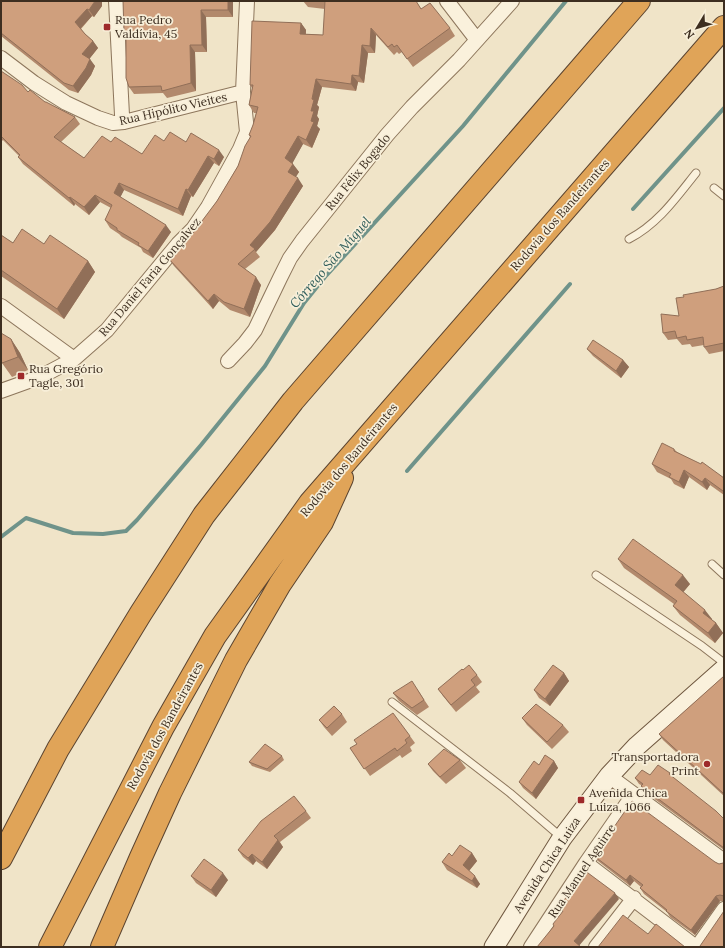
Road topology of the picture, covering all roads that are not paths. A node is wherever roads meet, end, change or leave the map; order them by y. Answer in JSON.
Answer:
{"nodes":[{"id":1,"x":116,"y":1,"type":"edge"},
{"id":2,"x":247,"y":1,"type":"edge"},
{"id":3,"x":447,"y":1,"type":"edge"},
{"id":4,"x":512,"y":1,"type":"edge"},
{"id":5,"x":639,"y":1,"type":"edge"},
{"id":6,"x":724,"y":27,"type":"edge"},
{"id":7,"x":477,"y":40,"type":"junction"},
{"id":8,"x":1,"y":58,"type":"edge"},
{"id":9,"x":243,"y":92,"type":"junction"},
{"id":10,"x":124,"y":122,"type":"junction"},
{"id":11,"x":696,"y":173,"type":"dead end"},
{"id":12,"x":714,"y":188,"type":"dead end"},
{"id":13,"x":724,"y":196,"type":"edge"},
{"id":14,"x":630,"y":240,"type":"dead end"},
{"id":15,"x":1,"y":306,"type":"edge"},
{"id":16,"x":74,"y":359,"type":"junction"},
{"id":17,"x":228,"y":361,"type":"dead end"},
{"id":18,"x":1,"y":391,"type":"edge"},
{"id":19,"x":352,"y":455,"type":"junction"},
{"id":20,"x":712,"y":564,"type":"dead end"},
{"id":21,"x":596,"y":575,"type":"dead end"},
{"id":22,"x":724,"y":575,"type":"edge"},
{"id":23,"x":724,"y":663,"type":"edge"},
{"id":24,"x":724,"y":669,"type":"edge"},
{"id":25,"x":392,"y":702,"type":"dead end"},
{"id":26,"x":58,"y":749,"type":"junction"},
{"id":27,"x":608,"y":776,"type":"junction"},
{"id":28,"x":634,"y":795,"type":"junction"},
{"id":29,"x":1,"y":826,"type":"edge"},
{"id":30,"x":562,"y":838,"type":"junction"},
{"id":31,"x":1,"y":858,"type":"edge"},
{"id":32,"x":724,"y":861,"type":"edge"},
{"id":33,"x":586,"y":863,"type":"junction"},
{"id":34,"x":634,"y":898,"type":"junction"},
{"id":35,"x":724,"y":909,"type":"edge"},
{"id":36,"x":50,"y":947,"type":"edge"},
{"id":37,"x":102,"y":947,"type":"edge"},
{"id":38,"x":494,"y":947,"type":"edge"},
{"id":39,"x":530,"y":947,"type":"edge"},
{"id":40,"x":596,"y":947,"type":"edge"},
{"id":41,"x":696,"y":947,"type":"edge"}],
"edges":[{"from":1,"to":10,"type":"street"},
{"from":2,"to":9,"type":"street","name":"Rua Daniel Faria Gonçalvez"},
{"from":3,"to":7,"type":"street"},
{"from":4,"to":7,"type":"street","name":"Rua Félix Bogado"},
{"from":5,"to":26,"type":"highway"},
{"from":6,"to":19,"type":"highway","name":"Rodovia dos Bandeirantes"},
{"from":7,"to":17,"type":"street","name":"Rua Félix Bogado"},
{"from":8,"to":10,"type":"street","name":"Rua Hipólito Vieites"},
{"from":9,"to":10,"type":"street","name":"Rua Hipólito Vieites"},
{"from":9,"to":16,"type":"street","name":"Rua Daniel Faria Gonçalvez"},
{"from":11,"to":14,"type":"lane"},
{"from":12,"to":13,"type":"lane"},
{"from":15,"to":16,"type":"street"},
{"from":16,"to":18,"type":"street","name":"Rua Daniel Faria Gonçalvez"},
{"from":19,"to":36,"type":"highway","name":"Rodovia dos Bandeirantes"},
{"from":19,"to":37,"type":"highway"},
{"from":20,"to":22,"type":"lane"},
{"from":21,"to":23,"type":"lane"},
{"from":24,"to":27,"type":"main road","name":"Avenida Chica Luiza"},
{"from":25,"to":30,"type":"lane"},
{"from":26,"to":29,"type":"highway"},
{"from":26,"to":31,"type":"highway"},
{"from":27,"to":28,"type":"street"},
{"from":27,"to":30,"type":"main road","name":"Avenida Chica Luiza"},
{"from":28,"to":32,"type":"street"},
{"from":28,"to":33,"type":"street","name":"Rua Manuel Aguirre"},
{"from":30,"to":38,"type":"main road","name":"Avenida Chica Luiza"},
{"from":33,"to":34,"type":"street"},
{"from":33,"to":39,"type":"street","name":"Rua Manuel Aguirre"},
{"from":34,"to":40,"type":"street"},
{"from":34,"to":41,"type":"street"},
{"from":35,"to":41,"type":"street"}]}
